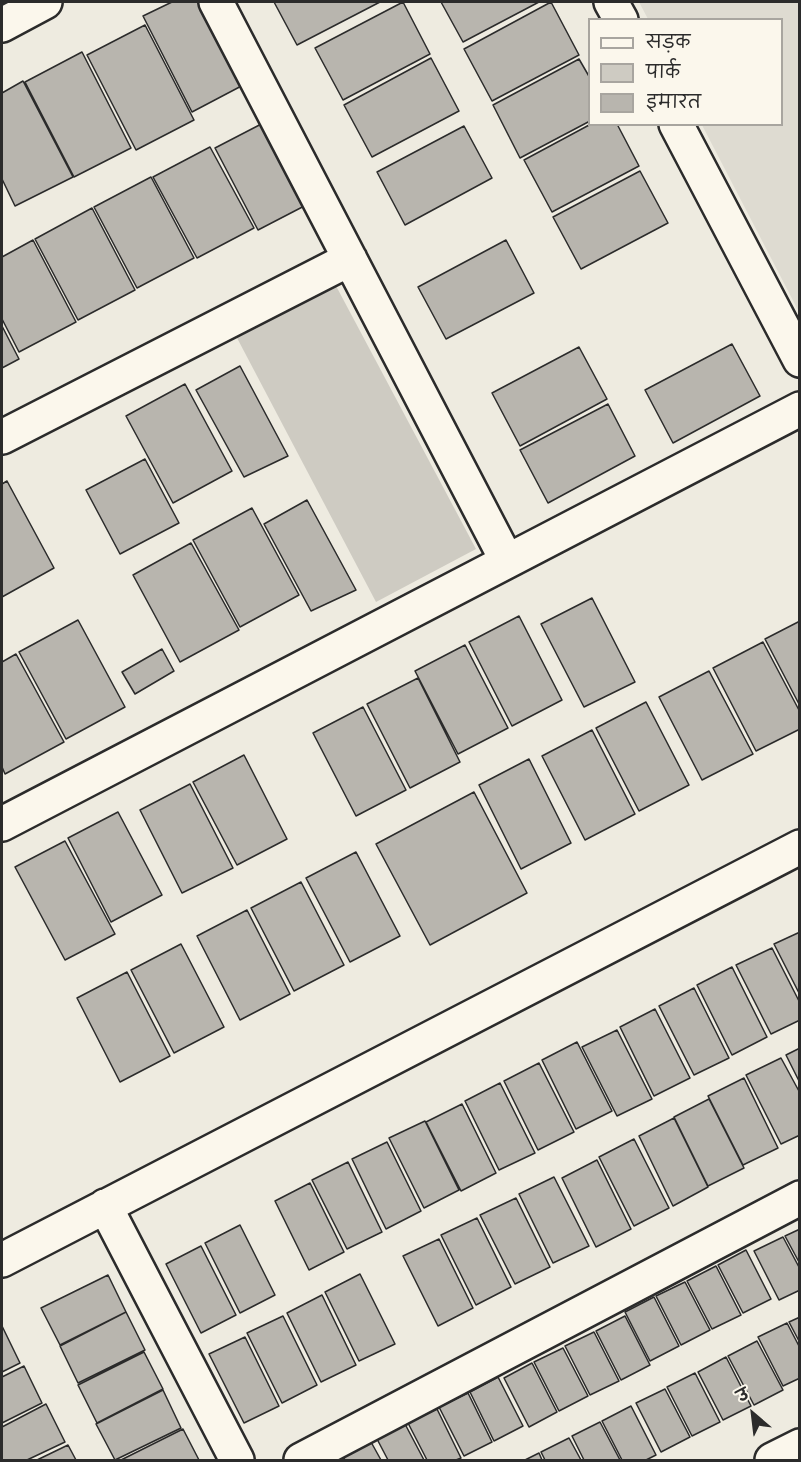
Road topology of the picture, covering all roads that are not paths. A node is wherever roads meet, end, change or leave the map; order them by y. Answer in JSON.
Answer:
{"nodes":[{"id":1,"x":45,"y":2,"type":"edge"},
{"id":2,"x":216,"y":2,"type":"edge"},
{"id":3,"x":611,"y":2,"type":"edge"},
{"id":4,"x":620,"y":18,"type":"edge"},
{"id":5,"x":2,"y":25,"type":"edge"},
{"id":6,"x":677,"y":126,"type":"edge"},
{"id":7,"x":350,"y":259,"type":"junction"},
{"id":8,"x":800,"y":360,"type":"edge"},
{"id":9,"x":800,"y":409,"type":"edge"},
{"id":10,"x":2,"y":437,"type":"edge"},
{"id":11,"x":507,"y":561,"type":"junction"},
{"id":12,"x":2,"y":824,"type":"edge"},
{"id":13,"x":800,"y":847,"type":"edge"},
{"id":14,"x":800,"y":1198,"type":"edge"},
{"id":15,"x":105,"y":1206,"type":"junction"},
{"id":16,"x":2,"y":1260,"type":"edge"},
{"id":17,"x":800,"y":1446,"type":"edge"},
{"id":18,"x":237,"y":1461,"type":"edge"},
{"id":19,"x":301,"y":1461,"type":"edge"},
{"id":20,"x":772,"y":1461,"type":"edge"}],
"edges":[{"from":1,"to":5,"type":"street"},
{"from":2,"to":7,"type":"street"},
{"from":3,"to":4,"type":"street"},
{"from":6,"to":8,"type":"street"},
{"from":7,"to":10,"type":"street"},
{"from":7,"to":11,"type":"street"},
{"from":9,"to":11,"type":"street"},
{"from":11,"to":12,"type":"street"},
{"from":13,"to":15,"type":"street"},
{"from":14,"to":19,"type":"street"},
{"from":15,"to":16,"type":"street"},
{"from":15,"to":18,"type":"street"},
{"from":17,"to":20,"type":"street"}]}
